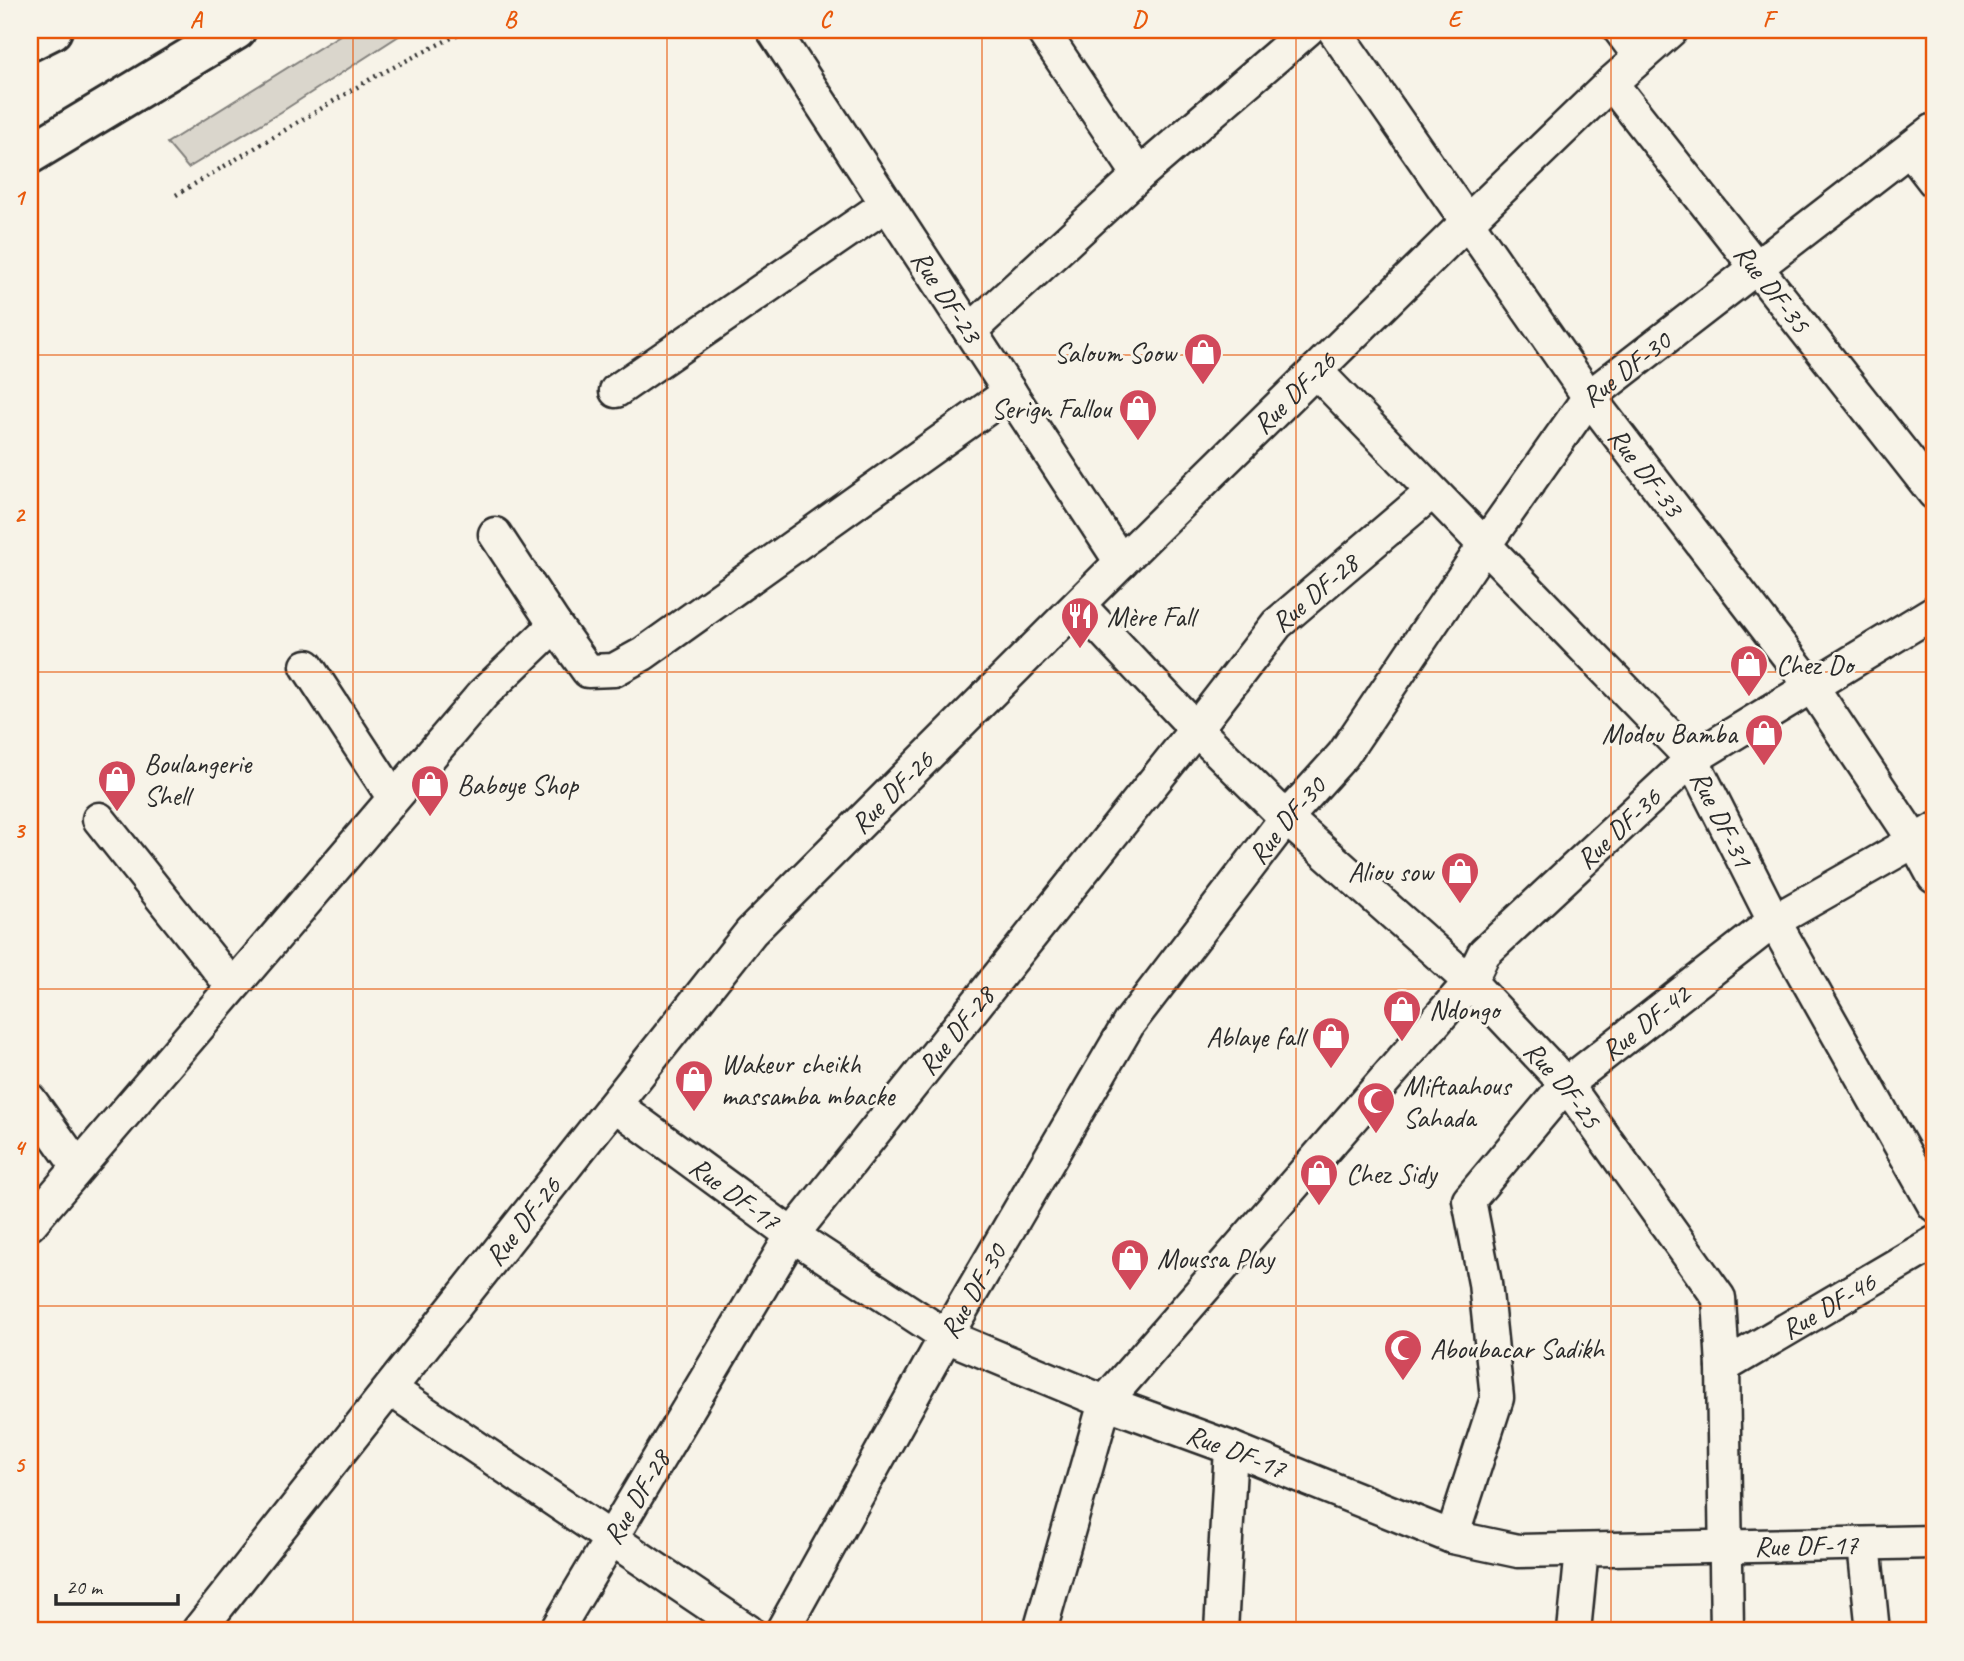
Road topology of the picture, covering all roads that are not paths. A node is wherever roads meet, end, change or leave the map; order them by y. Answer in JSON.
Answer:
{"nodes":[{"id":1,"x":37,"y":30,"type":"edge"},
{"id":2,"x":52,"y":30,"type":"edge"},
{"id":3,"x":236,"y":30,"type":"edge"},
{"id":4,"x":773,"y":30,"type":"edge"},
{"id":5,"x":1042,"y":30,"type":"edge"},
{"id":6,"x":1307,"y":30,"type":"edge"},
{"id":7,"x":1334,"y":30,"type":"edge"},
{"id":8,"x":1620,"y":30,"type":"edge"},
{"id":9,"x":1671,"y":30,"type":"edge"},
{"id":10,"x":30,"y":34,"type":"edge"},
{"id":11,"x":30,"y":41,"type":"edge"},
{"id":12,"x":1640,"y":57,"type":"junction"},
{"id":13,"x":1611,"y":83,"type":"junction"},
{"id":14,"x":1934,"y":130,"type":"edge"},
{"id":15,"x":1910,"y":150,"type":"junction"},
{"id":16,"x":30,"y":154,"type":"edge"},
{"id":17,"x":1139,"y":176,"type":"junction"},
{"id":18,"x":1934,"y":181,"type":"edge"},
{"id":19,"x":887,"y":204,"type":"junction"},
{"id":20,"x":1467,"y":222,"type":"junction"},
{"id":21,"x":1755,"y":268,"type":"junction"},
{"id":22,"x":970,"y":331,"type":"junction"},
{"id":23,"x":1316,"y":370,"type":"junction"},
{"id":24,"x":616,"y":391,"type":"dead end"},
{"id":25,"x":1010,"y":392,"type":"junction"},
{"id":26,"x":1589,"y":397,"type":"junction"},
{"id":27,"x":1432,"y":492,"type":"junction"},
{"id":28,"x":1934,"y":493,"type":"edge"},
{"id":29,"x":495,"y":534,"type":"dead end"},
{"id":30,"x":1484,"y":546,"type":"junction"},
{"id":31,"x":1121,"y":562,"type":"junction"},
{"id":32,"x":1079,"y":605,"type":"junction"},
{"id":33,"x":1934,"y":612,"type":"edge"},
{"id":34,"x":555,"y":625,"type":"junction"},
{"id":35,"x":307,"y":666,"type":"dead end"},
{"id":36,"x":1812,"y":687,"type":"junction"},
{"id":37,"x":1196,"y":729,"type":"junction"},
{"id":38,"x":1692,"y":759,"type":"junction"},
{"id":39,"x":393,"y":797,"type":"junction"},
{"id":40,"x":1286,"y":818,"type":"junction"},
{"id":41,"x":99,"y":819,"type":"dead end"},
{"id":42,"x":1924,"y":835,"type":"edge"},
{"id":43,"x":1934,"y":877,"type":"edge"},
{"id":44,"x":1774,"y":920,"type":"junction"},
{"id":45,"x":1469,"y":982,"type":"junction"},
{"id":46,"x":232,"y":986,"type":"junction"},
{"id":47,"x":1566,"y":1084,"type":"junction"},
{"id":48,"x":30,"y":1100,"type":"edge"},
{"id":49,"x":615,"y":1105,"type":"junction"},
{"id":50,"x":78,"y":1167,"type":"junction"},
{"id":51,"x":1934,"y":1205,"type":"edge"},
{"id":52,"x":30,"y":1224,"type":"edge"},
{"id":53,"x":792,"y":1236,"type":"junction"},
{"id":54,"x":1934,"y":1243,"type":"edge"},
{"id":55,"x":946,"y":1336,"type":"junction"},
{"id":56,"x":1723,"y":1367,"type":"junction"},
{"id":57,"x":390,"y":1389,"type":"junction"},
{"id":58,"x":1105,"y":1402,"type":"junction"},
{"id":59,"x":1231,"y":1448,"type":"junction"},
{"id":60,"x":1452,"y":1537,"type":"junction"},
{"id":61,"x":611,"y":1538,"type":"junction"},
{"id":62,"x":1934,"y":1542,"type":"edge"},
{"id":63,"x":1864,"y":1544,"type":"junction"},
{"id":64,"x":1726,"y":1547,"type":"junction"},
{"id":65,"x":1582,"y":1550,"type":"junction"},
{"id":66,"x":198,"y":1631,"type":"edge"},
{"id":67,"x":556,"y":1631,"type":"edge"},
{"id":68,"x":748,"y":1631,"type":"edge"},
{"id":69,"x":782,"y":1631,"type":"edge"},
{"id":70,"x":1040,"y":1631,"type":"edge"},
{"id":71,"x":1221,"y":1631,"type":"edge"},
{"id":72,"x":1574,"y":1631,"type":"edge"},
{"id":73,"x":1727,"y":1631,"type":"edge"},
{"id":74,"x":1873,"y":1631,"type":"edge"}],
"edges":[{"from":1,"to":10,"type":"highway"},
{"from":2,"to":11,"type":"highway"},
{"from":3,"to":16,"type":"highway"},
{"from":4,"to":19,"type":"street","name":"Rue DF-23"},
{"from":5,"to":17,"type":"street"},
{"from":6,"to":17,"type":"street"},
{"from":7,"to":20,"type":"street","name":"Rue DF-33"},
{"from":8,"to":12,"type":"street"},
{"from":9,"to":12,"type":"street","name":"Rue DF-26"},
{"from":12,"to":13,"type":"street","name":"Rue DF-26"},
{"from":13,"to":20,"type":"street","name":"Rue DF-26"},
{"from":13,"to":21,"type":"street","name":"Rue DF-35"},
{"from":14,"to":15,"type":"street","name":"Rue DF-30"},
{"from":15,"to":18,"type":"street"},
{"from":15,"to":21,"type":"street","name":"Rue DF-30"},
{"from":17,"to":22,"type":"street"},
{"from":19,"to":22,"type":"street","name":"Rue DF-23"},
{"from":19,"to":24,"type":"street"},
{"from":20,"to":23,"type":"street","name":"Rue DF-26"},
{"from":20,"to":26,"type":"street","name":"Rue DF-33"},
{"from":21,"to":26,"type":"street","name":"Rue DF-30"},
{"from":21,"to":28,"type":"street","name":"Rue DF-35"},
{"from":22,"to":25,"type":"street","name":"Rue DF-23"},
{"from":23,"to":27,"type":"street","name":"Rue DF-31"},
{"from":23,"to":31,"type":"street","name":"Rue DF-26"},
{"from":25,"to":31,"type":"street","name":"Rue DF-23"},
{"from":25,"to":34,"type":"street"},
{"from":26,"to":30,"type":"street","name":"Rue DF-30"},
{"from":26,"to":36,"type":"street","name":"Rue DF-33"},
{"from":27,"to":30,"type":"street","name":"Rue DF-31"},
{"from":27,"to":37,"type":"street","name":"Rue DF-28"},
{"from":29,"to":34,"type":"street"},
{"from":30,"to":38,"type":"street","name":"Rue DF-31"},
{"from":30,"to":40,"type":"street","name":"Rue DF-30"},
{"from":31,"to":32,"type":"street","name":"Rue DF-26"},
{"from":32,"to":37,"type":"street","name":"Rue DF-25"},
{"from":32,"to":49,"type":"street","name":"Rue DF-26"},
{"from":33,"to":36,"type":"street","name":"Rue DF-36"},
{"from":34,"to":39,"type":"street"},
{"from":35,"to":39,"type":"street"},
{"from":36,"to":38,"type":"street","name":"Rue DF-36"},
{"from":36,"to":42,"type":"street","name":"Rue DF-33"},
{"from":37,"to":40,"type":"street","name":"Rue DF-25"},
{"from":37,"to":53,"type":"street","name":"Rue DF-28"},
{"from":38,"to":44,"type":"street","name":"Rue DF-31"},
{"from":38,"to":45,"type":"street","name":"Rue DF-36"},
{"from":39,"to":46,"type":"street"},
{"from":40,"to":45,"type":"street","name":"Rue DF-25"},
{"from":40,"to":55,"type":"street","name":"Rue DF-30"},
{"from":41,"to":46,"type":"street"},
{"from":42,"to":43,"type":"street","name":"Rue DF-33"},
{"from":42,"to":44,"type":"street","name":"Rue DF-42"},
{"from":44,"to":47,"type":"street","name":"Rue DF-42"},
{"from":44,"to":51,"type":"street","name":"Rue DF-31"},
{"from":45,"to":47,"type":"street","name":"Rue DF-25"},
{"from":45,"to":58,"type":"street","name":"Rue DF-36"},
{"from":46,"to":50,"type":"street"},
{"from":47,"to":56,"type":"street","name":"Rue DF-25"},
{"from":47,"to":60,"type":"street","name":"Rue DF-42"},
{"from":48,"to":50,"type":"street"},
{"from":49,"to":53,"type":"street","name":"Rue DF-17"},
{"from":49,"to":57,"type":"street","name":"Rue DF-26"},
{"from":50,"to":52,"type":"street"},
{"from":53,"to":55,"type":"street","name":"Rue DF-17"},
{"from":53,"to":61,"type":"street","name":"Rue DF-28"},
{"from":54,"to":56,"type":"street","name":"Rue DF-46"},
{"from":55,"to":58,"type":"street","name":"Rue DF-17"},
{"from":55,"to":69,"type":"street","name":"Rue DF-30"},
{"from":56,"to":64,"type":"street","name":"Rue DF-25"},
{"from":57,"to":61,"type":"street"},
{"from":57,"to":66,"type":"street","name":"Rue DF-26"},
{"from":58,"to":59,"type":"street","name":"Rue DF-17"},
{"from":58,"to":70,"type":"street"},
{"from":59,"to":60,"type":"street","name":"Rue DF-17"},
{"from":59,"to":71,"type":"street"},
{"from":60,"to":65,"type":"street","name":"Rue DF-17"},
{"from":61,"to":67,"type":"street","name":"Rue DF-28"},
{"from":61,"to":68,"type":"street"},
{"from":62,"to":63,"type":"street","name":"Rue DF-17"},
{"from":63,"to":64,"type":"street","name":"Rue DF-17"},
{"from":63,"to":74,"type":"street"},
{"from":64,"to":65,"type":"street","name":"Rue DF-17"},
{"from":64,"to":73,"type":"street","name":"Rue DF-25"},
{"from":65,"to":72,"type":"street"}]}
